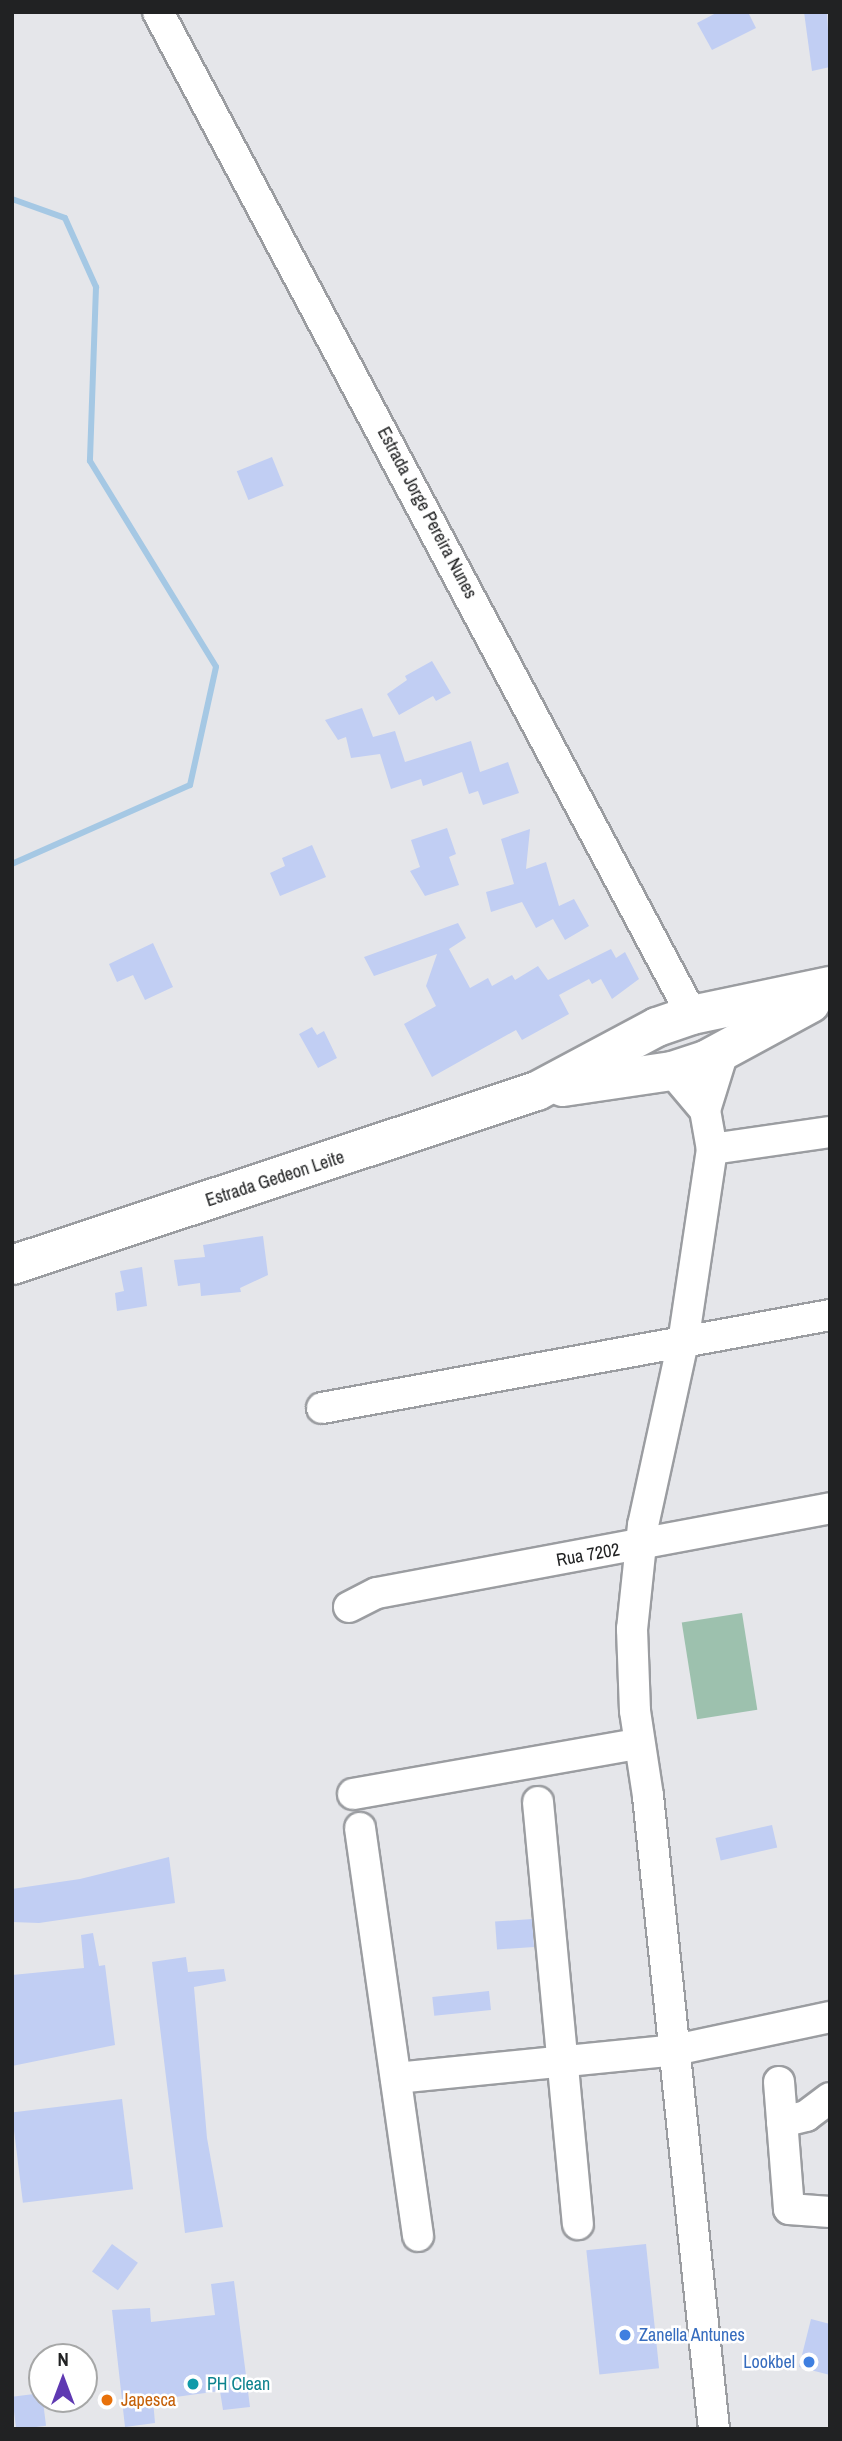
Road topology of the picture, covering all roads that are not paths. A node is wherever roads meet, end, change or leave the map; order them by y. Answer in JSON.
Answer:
{"nodes":[{"id":1,"x":158,"y":12,"type":"edge"},
{"id":2,"x":830,"y":986,"type":"edge"},
{"id":3,"x":830,"y":992,"type":"edge"},
{"id":4,"x":706,"y":1013,"type":"junction"},
{"id":5,"x":657,"y":1027,"type":"junction"},
{"id":6,"x":724,"y":1049,"type":"junction"},
{"id":7,"x":672,"y":1071,"type":"junction"},
{"id":8,"x":537,"y":1091,"type":"junction"},
{"id":9,"x":705,"y":1110,"type":"junction"},
{"id":10,"x":830,"y":1132,"type":"edge"},
{"id":11,"x":712,"y":1149,"type":"junction"},
{"id":12,"x":12,"y":1265,"type":"edge"},
{"id":13,"x":830,"y":1315,"type":"edge"},
{"id":14,"x":683,"y":1342,"type":"junction"},
{"id":15,"x":322,"y":1408,"type":"dead end"},
{"id":16,"x":830,"y":1508,"type":"edge"},
{"id":17,"x":640,"y":1546,"type":"junction"},
{"id":18,"x":349,"y":1606,"type":"dead end"},
{"id":19,"x":638,"y":1744,"type":"junction"},
{"id":20,"x":353,"y":1794,"type":"dead end"},
{"id":21,"x":538,"y":1802,"type":"dead end"},
{"id":22,"x":360,"y":1828,"type":"dead end"},
{"id":23,"x":830,"y":2018,"type":"edge"},
{"id":24,"x":675,"y":2050,"type":"junction"},
{"id":25,"x":562,"y":2062,"type":"junction"},
{"id":26,"x":396,"y":2078,"type":"junction"},
{"id":27,"x":779,"y":2082,"type":"dead end"},
{"id":28,"x":830,"y":2098,"type":"edge"},
{"id":29,"x":806,"y":2122,"type":"edge"},
{"id":30,"x":830,"y":2212,"type":"edge"},
{"id":31,"x":578,"y":2224,"type":"dead end"},
{"id":32,"x":418,"y":2236,"type":"dead end"},
{"id":33,"x":714,"y":2429,"type":"edge"}],
"edges":[{"from":1,"to":4,"type":"street","name":"Estrada Jorge Pereira Nunes"},
{"from":2,"to":4,"type":"main road","name":"Estrada Gedeon Leite"},
{"from":3,"to":6,"type":"main road","name":"Estrada Gedeon Leite"},
{"from":4,"to":5,"type":"main road","name":"Estrada Gedeon Leite"},
{"from":4,"to":6,"type":"main road"},
{"from":5,"to":7,"type":"main road"},
{"from":5,"to":8,"type":"main road","name":"Estrada Gedeon Leite"},
{"from":6,"to":7,"type":"main road","name":"Estrada Gedeon Leite"},
{"from":6,"to":9,"type":"street"},
{"from":7,"to":8,"type":"main road","name":"Estrada Gedeon Leite"},
{"from":7,"to":9,"type":"street"},
{"from":8,"to":12,"type":"main road","name":"Estrada Gedeon Leite"},
{"from":9,"to":11,"type":"street"},
{"from":10,"to":11,"type":"street"},
{"from":11,"to":14,"type":"street"},
{"from":13,"to":14,"type":"street"},
{"from":14,"to":15,"type":"street"},
{"from":14,"to":17,"type":"street"},
{"from":16,"to":17,"type":"street","name":"Rua 7202"},
{"from":17,"to":18,"type":"street","name":"Rua 7202"},
{"from":17,"to":19,"type":"street"},
{"from":19,"to":20,"type":"street"},
{"from":19,"to":24,"type":"street"},
{"from":21,"to":25,"type":"street"},
{"from":22,"to":26,"type":"street"},
{"from":23,"to":24,"type":"street"},
{"from":24,"to":25,"type":"street"},
{"from":24,"to":33,"type":"street"},
{"from":25,"to":26,"type":"street"},
{"from":25,"to":31,"type":"street"},
{"from":26,"to":32,"type":"street"},
{"from":27,"to":29,"type":"street"},
{"from":28,"to":29,"type":"street"},
{"from":29,"to":30,"type":"street"}]}
